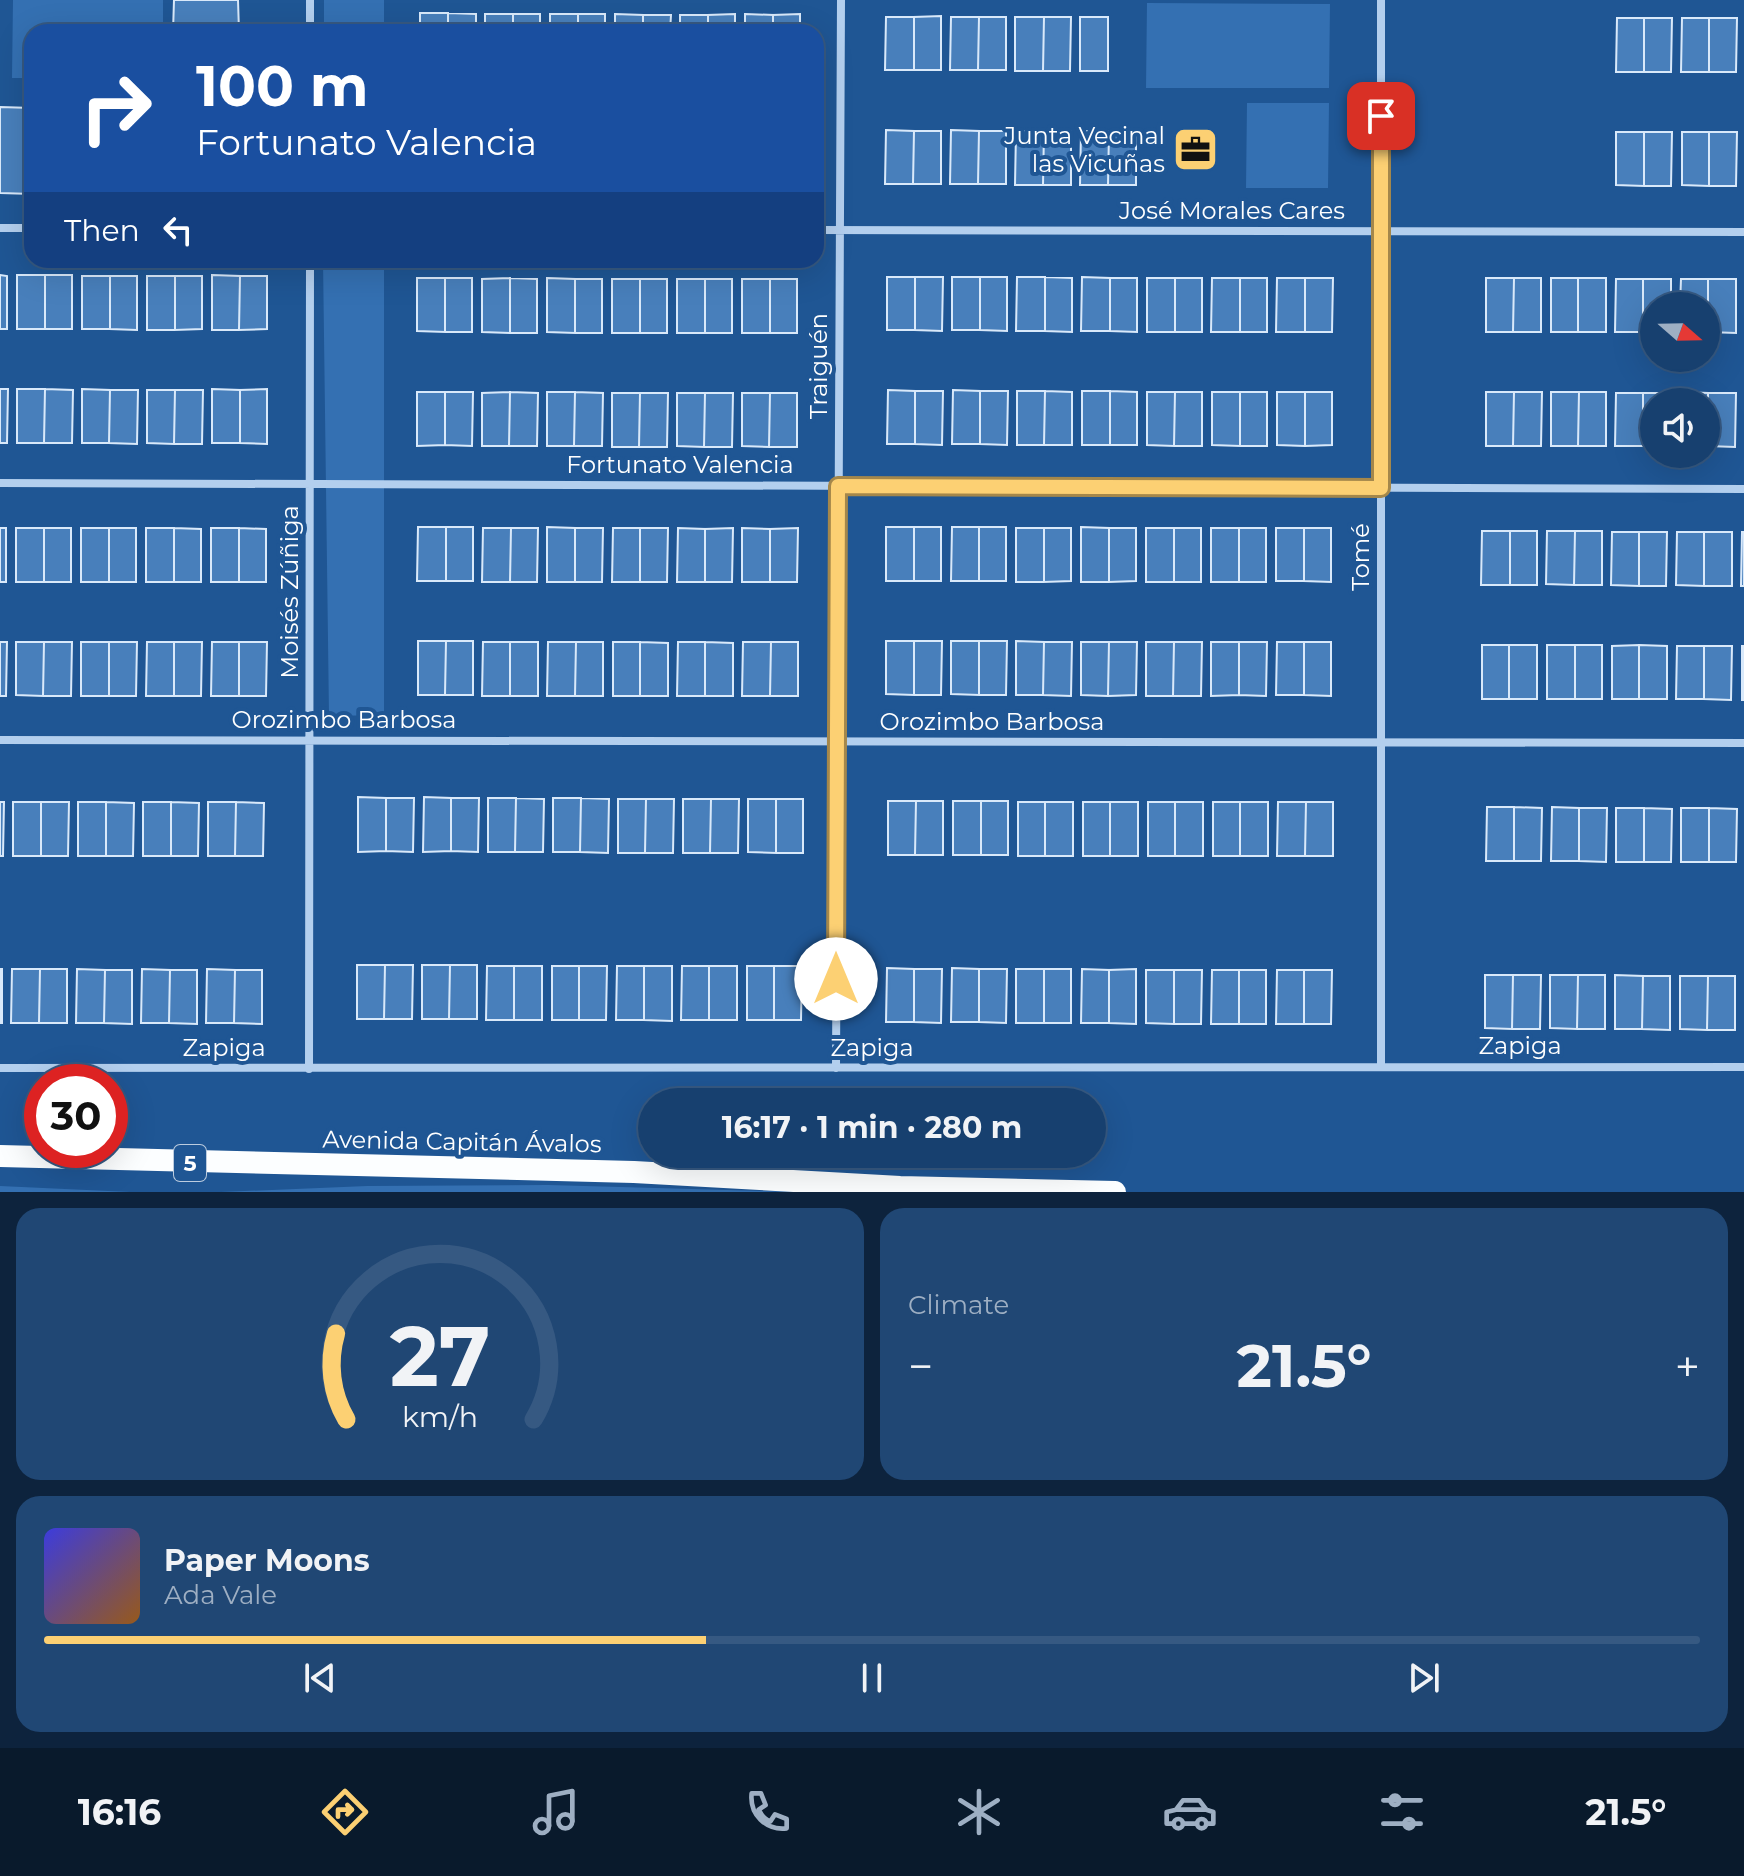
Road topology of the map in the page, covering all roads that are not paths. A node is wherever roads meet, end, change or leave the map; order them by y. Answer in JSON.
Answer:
{"nodes":[{"id":1,"x":310,"y":0,"type":"edge"},
{"id":2,"x":841,"y":0,"type":"edge"},
{"id":3,"x":1381,"y":0,"type":"edge"},
{"id":4,"x":310,"y":24,"type":"edge"},
{"id":5,"x":0,"y":228,"type":"edge"},
{"id":6,"x":24,"y":228,"type":"edge"},
{"id":7,"x":824,"y":230,"type":"edge"},
{"id":8,"x":840,"y":230,"type":"junction"},
{"id":9,"x":1381,"y":231,"type":"junction"},
{"id":10,"x":1744,"y":232,"type":"edge"},
{"id":11,"x":310,"y":268,"type":"edge"},
{"id":12,"x":0,"y":483,"type":"edge"},
{"id":13,"x":310,"y":484,"type":"junction"},
{"id":14,"x":838,"y":486,"type":"junction"},
{"id":15,"x":1381,"y":488,"type":"junction"},
{"id":16,"x":1744,"y":489,"type":"edge"},
{"id":17,"x":0,"y":740,"type":"edge"},
{"id":18,"x":310,"y":740,"type":"junction"},
{"id":19,"x":837,"y":741,"type":"junction"},
{"id":20,"x":1381,"y":743,"type":"junction"},
{"id":21,"x":1744,"y":743,"type":"edge"},
{"id":22,"x":1381,"y":1066,"type":"junction"},
{"id":23,"x":1744,"y":1067,"type":"edge"},
{"id":24,"x":0,"y":1068,"type":"edge"},
{"id":25,"x":836,"y":1068,"type":"junction"},
{"id":26,"x":309,"y":1069,"type":"junction"},
{"id":27,"x":0,"y":1156,"type":"edge"},
{"id":28,"x":1115,"y":1192,"type":"edge"}],
"edges":[{"from":1,"to":4,"type":"street"},
{"from":2,"to":8,"type":"street","name":"Traiguén"},
{"from":3,"to":9,"type":"street","name":"Tomé"},
{"from":5,"to":6,"type":"street"},
{"from":7,"to":8,"type":"street","name":"José Morales Cares"},
{"from":8,"to":9,"type":"street","name":"José Morales Cares"},
{"from":8,"to":14,"type":"street","name":"Traiguén"},
{"from":9,"to":10,"type":"street","name":"José Morales Cares"},
{"from":9,"to":15,"type":"street","name":"Tomé"},
{"from":11,"to":13,"type":"street","name":"Moisés Zúñiga"},
{"from":12,"to":13,"type":"street","name":"Fortunato Valencia"},
{"from":13,"to":14,"type":"street","name":"Fortunato Valencia"},
{"from":13,"to":18,"type":"street","name":"Moisés Zúñiga"},
{"from":14,"to":15,"type":"street","name":"Fortunato Valencia"},
{"from":14,"to":19,"type":"street","name":"Traiguén"},
{"from":15,"to":16,"type":"street","name":"Fortunato Valencia"},
{"from":15,"to":20,"type":"street","name":"Tomé"},
{"from":17,"to":18,"type":"street","name":"Orozimbo Barbosa"},
{"from":18,"to":19,"type":"street","name":"Orozimbo Barbosa"},
{"from":18,"to":26,"type":"street","name":"Moisés Zúñiga"},
{"from":19,"to":20,"type":"street","name":"Orozimbo Barbosa"},
{"from":19,"to":25,"type":"street","name":"Traiguén"},
{"from":20,"to":21,"type":"street","name":"Orozimbo Barbosa"},
{"from":20,"to":22,"type":"street","name":"Tomé"},
{"from":22,"to":23,"type":"street","name":"Zapiga"},
{"from":22,"to":25,"type":"street","name":"Zapiga"},
{"from":24,"to":26,"type":"street","name":"Zapiga"},
{"from":25,"to":26,"type":"street","name":"Zapiga"},
{"from":27,"to":28,"type":"highway","name":"Avenida Capitán Ávalos","number":"5"}]}
